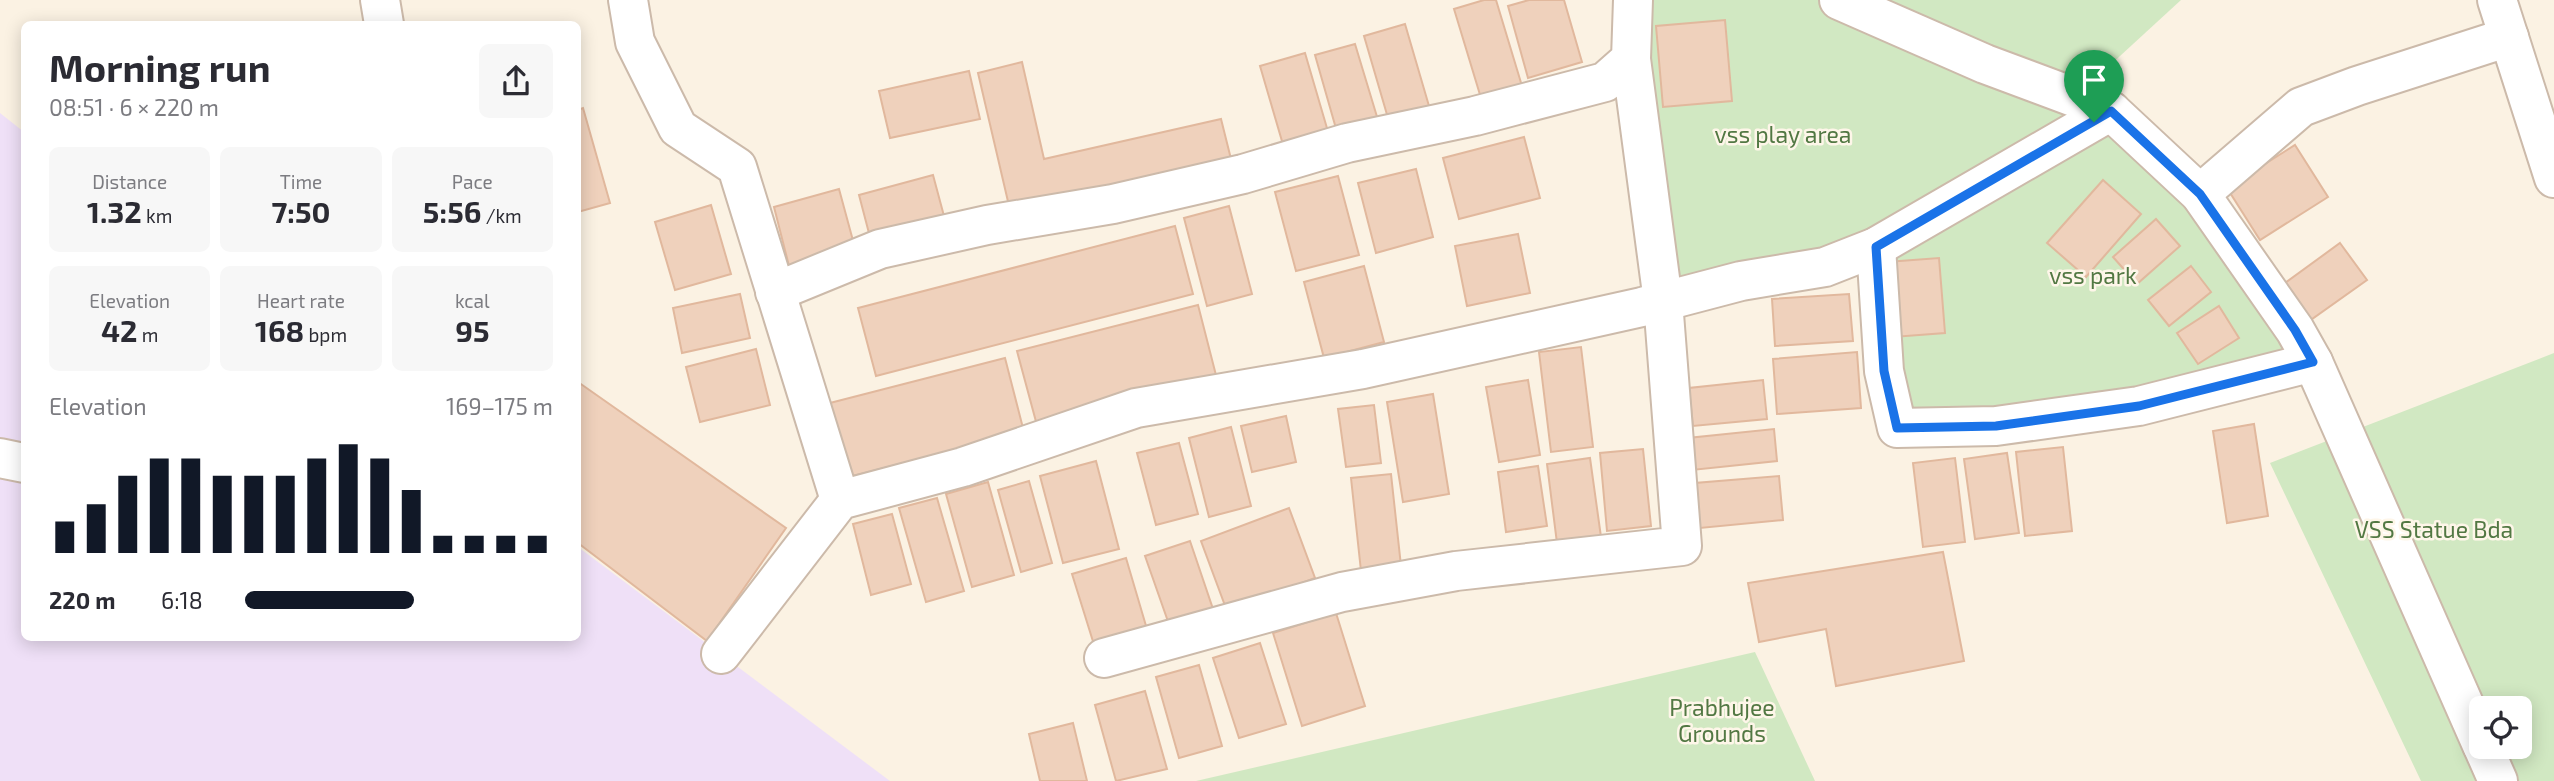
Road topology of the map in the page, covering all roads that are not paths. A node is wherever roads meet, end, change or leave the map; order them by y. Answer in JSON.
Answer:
{"nodes":[{"id":1,"x":380,"y":0,"type":"edge"},
{"id":2,"x":628,"y":0,"type":"edge"},
{"id":3,"x":1633,"y":0,"type":"edge"},
{"id":4,"x":1839,"y":0,"type":"edge"},
{"id":5,"x":2497,"y":0,"type":"edge"},
{"id":6,"x":384,"y":21,"type":"edge"},
{"id":7,"x":2509,"y":37,"type":"junction"},
{"id":8,"x":1631,"y":59,"type":"junction"},
{"id":9,"x":2111,"y":111,"type":"junction"},
{"id":10,"x":2554,"y":178,"type":"edge"},
{"id":11,"x":2200,"y":194,"type":"junction"},
{"id":12,"x":1876,"y":247,"type":"junction"},
{"id":13,"x":775,"y":292,"type":"junction"},
{"id":14,"x":1663,"y":301,"type":"junction"},
{"id":15,"x":2313,"y":362,"type":"junction"},
{"id":16,"x":0,"y":458,"type":"edge"},
{"id":17,"x":21,"y":462,"type":"edge"},
{"id":18,"x":840,"y":500,"type":"junction"},
{"id":19,"x":721,"y":654,"type":"dead end"},
{"id":20,"x":1104,"y":658,"type":"dead end"},
{"id":21,"x":2469,"y":716,"type":"edge"},
{"id":22,"x":2488,"y":759,"type":"edge"},
{"id":23,"x":2498,"y":781,"type":"edge"}],
"edges":[{"from":1,"to":6,"type":"street"},
{"from":2,"to":13,"type":"street"},
{"from":3,"to":8,"type":"street"},
{"from":4,"to":9,"type":"street"},
{"from":5,"to":7,"type":"street"},
{"from":7,"to":10,"type":"street"},
{"from":7,"to":11,"type":"street"},
{"from":8,"to":13,"type":"street"},
{"from":8,"to":14,"type":"street"},
{"from":9,"to":11,"type":"street"},
{"from":9,"to":12,"type":"street"},
{"from":11,"to":15,"type":"street"},
{"from":12,"to":14,"type":"street"},
{"from":12,"to":15,"type":"street"},
{"from":13,"to":18,"type":"street"},
{"from":14,"to":18,"type":"street"},
{"from":14,"to":20,"type":"street"},
{"from":15,"to":21,"type":"street"},
{"from":16,"to":17,"type":"street"},
{"from":18,"to":19,"type":"street"},
{"from":22,"to":23,"type":"street"}]}
